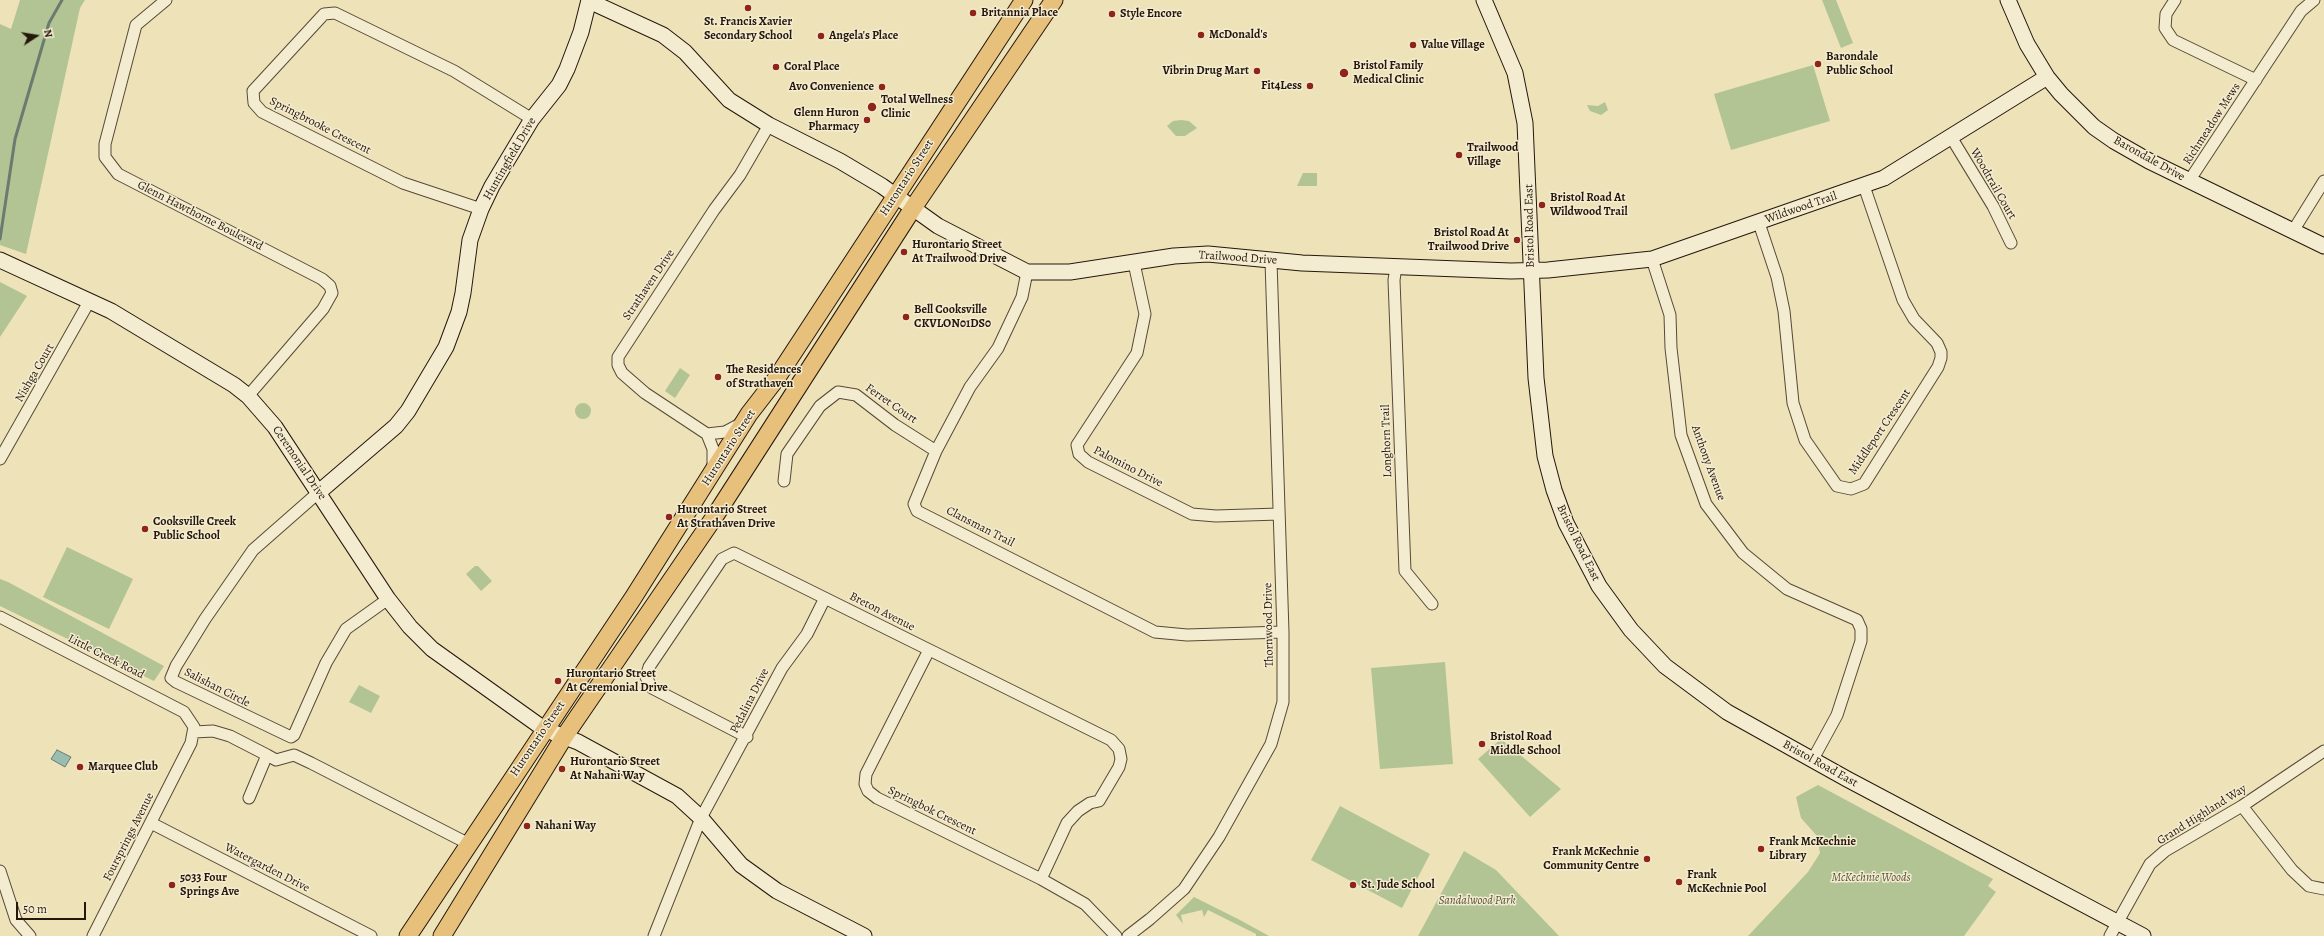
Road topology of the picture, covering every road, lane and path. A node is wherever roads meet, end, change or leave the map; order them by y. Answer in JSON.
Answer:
{"nodes":[{"id":1,"x":166,"y":0,"type":"edge"},
{"id":2,"x":589,"y":0,"type":"edge"},
{"id":3,"x":1024,"y":0,"type":"edge"},
{"id":4,"x":1054,"y":0,"type":"edge"},
{"id":5,"x":1484,"y":0,"type":"edge"},
{"id":6,"x":2008,"y":0,"type":"edge"},
{"id":7,"x":2175,"y":0,"type":"edge"},
{"id":8,"x":2314,"y":0,"type":"edge"},
{"id":9,"x":2047,"y":77,"type":"junction"},
{"id":10,"x":2256,"y":80,"type":"junction"},
{"id":11,"x":532,"y":119,"type":"junction"},
{"id":12,"x":769,"y":125,"type":"junction"},
{"id":13,"x":1951,"y":138,"type":"junction"},
{"id":14,"x":2189,"y":181,"type":"junction"},
{"id":15,"x":2324,"y":181,"type":"edge"},
{"id":16,"x":1864,"y":186,"type":"junction"},
{"id":17,"x":895,"y":196,"type":"junction"},
{"id":18,"x":913,"y":208,"type":"junction"},
{"id":19,"x":481,"y":209,"type":"junction"},
{"id":20,"x":1758,"y":223,"type":"junction"},
{"id":21,"x":2293,"y":231,"type":"junction"},
{"id":22,"x":2011,"y":244,"type":"dead end"},
{"id":23,"x":2324,"y":246,"type":"edge"},
{"id":24,"x":1652,"y":259,"type":"junction"},
{"id":25,"x":0,"y":260,"type":"edge"},
{"id":26,"x":1271,"y":261,"type":"junction"},
{"id":27,"x":1134,"y":263,"type":"junction"},
{"id":28,"x":1396,"y":267,"type":"junction"},
{"id":29,"x":1530,"y":271,"type":"junction"},
{"id":30,"x":1027,"y":272,"type":"junction"},
{"id":31,"x":90,"y":300,"type":"junction"},
{"id":32,"x":248,"y":396,"type":"junction"},
{"id":33,"x":749,"y":414,"type":"junction"},
{"id":34,"x":707,"y":434,"type":"junction"},
{"id":35,"x":936,"y":451,"type":"junction"},
{"id":36,"x":0,"y":458,"type":"edge"},
{"id":37,"x":712,"y":473,"type":"junction"},
{"id":38,"x":784,"y":480,"type":"dead end"},
{"id":39,"x":319,"y":492,"type":"junction"},
{"id":40,"x":1279,"y":514,"type":"junction"},
{"id":41,"x":388,"y":598,"type":"junction"},
{"id":42,"x":825,"y":598,"type":"junction"},
{"id":43,"x":1432,"y":604,"type":"dead end"},
{"id":44,"x":0,"y":617,"type":"edge"},
{"id":45,"x":1283,"y":632,"type":"junction"},
{"id":46,"x":929,"y":650,"type":"junction"},
{"id":47,"x":544,"y":728,"type":"junction"},
{"id":48,"x":194,"y":729,"type":"junction"},
{"id":49,"x":564,"y":737,"type":"junction"},
{"id":50,"x":747,"y":737,"type":"junction"},
{"id":51,"x":2324,"y":751,"type":"edge"},
{"id":52,"x":266,"y":755,"type":"junction"},
{"id":53,"x":1813,"y":759,"type":"junction"},
{"id":54,"x":249,"y":798,"type":"dead end"},
{"id":55,"x":2242,"y":806,"type":"junction"},
{"id":56,"x":701,"y":818,"type":"junction"},
{"id":57,"x":151,"y":823,"type":"junction"},
{"id":58,"x":469,"y":844,"type":"junction"},
{"id":59,"x":0,"y":870,"type":"edge"},
{"id":60,"x":1041,"y":879,"type":"junction"},
{"id":61,"x":2324,"y":890,"type":"edge"},
{"id":62,"x":2117,"y":923,"type":"junction"},
{"id":63,"x":30,"y":936,"type":"edge"},
{"id":64,"x":93,"y":936,"type":"edge"},
{"id":65,"x":371,"y":936,"type":"edge"},
{"id":66,"x":408,"y":936,"type":"edge"},
{"id":67,"x":442,"y":936,"type":"edge"},
{"id":68,"x":654,"y":936,"type":"edge"},
{"id":69,"x":864,"y":936,"type":"edge"},
{"id":70,"x":1116,"y":936,"type":"edge"},
{"id":71,"x":1128,"y":936,"type":"edge"},
{"id":72,"x":2110,"y":936,"type":"edge"},
{"id":73,"x":2143,"y":936,"type":"edge"}],
"edges":[{"from":1,"to":32,"type":"street","name":"Glenn Hawthorne Boulevard"},
{"from":2,"to":11,"type":"street","name":"Huntingfield Drive"},
{"from":2,"to":12,"type":"street"},
{"from":3,"to":17,"type":"main road","name":"Hurontario Street"},
{"from":4,"to":18,"type":"main road","name":"Hurontario Street"},
{"from":5,"to":29,"type":"street","name":"Bristol Road East"},
{"from":6,"to":9,"type":"street","name":"Barondale Drive"},
{"from":7,"to":10,"type":"street","name":"Richmeadow Mews"},
{"from":8,"to":10,"type":"street","name":"Richmeadow Mews"},
{"from":9,"to":13,"type":"street","name":"Wildwood Trail"},
{"from":9,"to":14,"type":"street","name":"Barondale Drive"},
{"from":10,"to":14,"type":"street","name":"Richmeadow Mews"},
{"from":11,"to":19,"type":"street","name":"Huntingfield Drive"},
{"from":11,"to":19,"type":"street","name":"Springbrooke Crescent"},
{"from":12,"to":17,"type":"street"},
{"from":12,"to":34,"type":"street","name":"Strathaven Drive"},
{"from":13,"to":16,"type":"street","name":"Wildwood Trail"},
{"from":13,"to":22,"type":"street","name":"Woodtrail Court"},
{"from":14,"to":21,"type":"street","name":"Barondale Drive"},
{"from":15,"to":21,"type":"street"},
{"from":16,"to":20,"type":"street","name":"Wildwood Trail"},
{"from":16,"to":20,"type":"street","name":"Middleport Crescent"},
{"from":17,"to":18,"type":"street","name":"Trailwood Drive"},
{"from":17,"to":33,"type":"main road","name":"Hurontario Street"},
{"from":18,"to":30,"type":"street","name":"Trailwood Drive"},
{"from":18,"to":49,"type":"main road","name":"Hurontario Street"},
{"from":19,"to":39,"type":"street","name":"Huntingfield Drive"},
{"from":20,"to":24,"type":"street","name":"Wildwood Trail"},
{"from":21,"to":23,"type":"street","name":"Barondale Drive"},
{"from":24,"to":29,"type":"street","name":"Wildwood Trail"},
{"from":24,"to":53,"type":"street","name":"Anthony Avenue"},
{"from":25,"to":31,"type":"street","name":"Ceremonial Drive"},
{"from":26,"to":27,"type":"street","name":"Trailwood Drive"},
{"from":26,"to":28,"type":"street","name":"Trailwood Drive"},
{"from":26,"to":40,"type":"street","name":"Thornwood Drive"},
{"from":27,"to":30,"type":"street","name":"Trailwood Drive"},
{"from":27,"to":40,"type":"street","name":"Palomino Drive"},
{"from":28,"to":29,"type":"street","name":"Trailwood Drive"},
{"from":28,"to":43,"type":"street","name":"Longhorn Trail"},
{"from":29,"to":53,"type":"street","name":"Bristol Road East"},
{"from":30,"to":35,"type":"street","name":"Clansman Trail"},
{"from":31,"to":32,"type":"street","name":"Ceremonial Drive"},
{"from":31,"to":36,"type":"street","name":"Nishga Court"},
{"from":32,"to":39,"type":"street","name":"Ceremonial Drive"},
{"from":33,"to":34,"type":"street"},
{"from":33,"to":37,"type":"main road","name":"Hurontario Street"},
{"from":34,"to":37,"type":"street"},
{"from":35,"to":38,"type":"street","name":"Ferret Court"},
{"from":35,"to":45,"type":"street","name":"Clansman Trail"},
{"from":37,"to":47,"type":"main road","name":"Hurontario Street"},
{"from":39,"to":41,"type":"street","name":"Ceremonial Drive"},
{"from":39,"to":41,"type":"street","name":"Salishan Circle"},
{"from":40,"to":45,"type":"street","name":"Thornwood Drive"},
{"from":41,"to":47,"type":"street","name":"Ceremonial Drive"},
{"from":42,"to":46,"type":"street","name":"Breton Avenue"},
{"from":42,"to":50,"type":"street","name":"Pedalina Drive"},
{"from":42,"to":50,"type":"street","name":"Breton Avenue"},
{"from":44,"to":48,"type":"street","name":"Little Creek Road"},
{"from":45,"to":71,"type":"street","name":"Thornwood Drive"},
{"from":46,"to":60,"type":"street","name":"Springbok Crescent"},
{"from":46,"to":60,"type":"street","name":"Breton Avenue"},
{"from":47,"to":49,"type":"street","name":"Ceremonial Drive"},
{"from":47,"to":58,"type":"main road","name":"Hurontario Street"},
{"from":48,"to":52,"type":"street"},
{"from":48,"to":57,"type":"street","name":"Foursprings Avenue"},
{"from":49,"to":56,"type":"street"},
{"from":49,"to":67,"type":"main road","name":"Hurontario Street"},
{"from":50,"to":56,"type":"street","name":"Pedalina Drive"},
{"from":51,"to":55,"type":"street","name":"Grand Highland Way"},
{"from":52,"to":54,"type":"street"},
{"from":52,"to":58,"type":"street"},
{"from":53,"to":62,"type":"street","name":"Bristol Road East"},
{"from":55,"to":61,"type":"street"},
{"from":55,"to":62,"type":"street","name":"Grand Highland Way"},
{"from":56,"to":68,"type":"street","name":"Pedalina Drive"},
{"from":56,"to":69,"type":"street"},
{"from":57,"to":64,"type":"street","name":"Foursprings Avenue"},
{"from":57,"to":65,"type":"street","name":"Watergarden Drive"},
{"from":58,"to":66,"type":"main road","name":"Hurontario Street"},
{"from":59,"to":63,"type":"street"},
{"from":60,"to":70,"type":"street","name":"Springbok Crescent"},
{"from":62,"to":72,"type":"street","name":"Grand Highland Way"},
{"from":62,"to":73,"type":"street","name":"Bristol Road East"}]}
